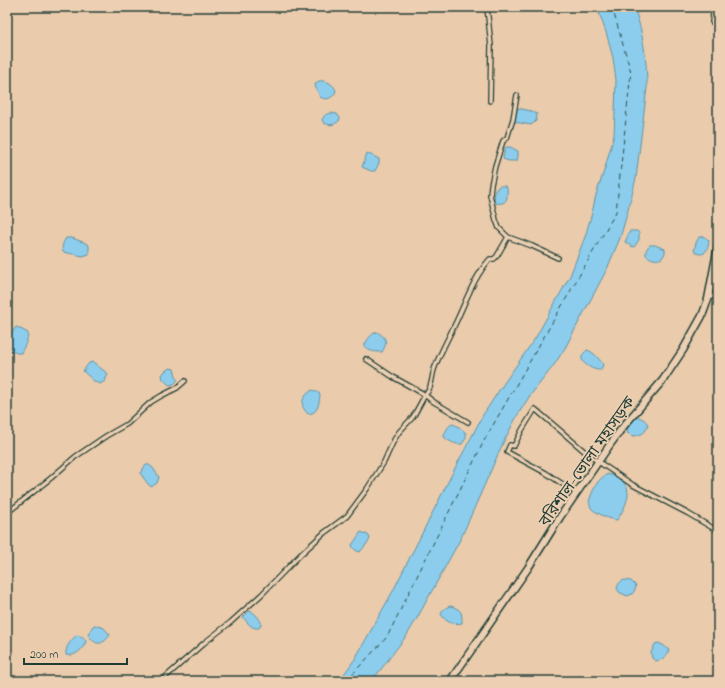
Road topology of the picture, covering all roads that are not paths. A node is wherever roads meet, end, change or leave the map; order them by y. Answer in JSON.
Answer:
{"nodes":[{"id":1,"x":487,"y":7,"type":"edge"},
{"id":2,"x":714,"y":7,"type":"edge"},
{"id":3,"x":718,"y":26,"type":"edge"},
{"id":4,"x":517,"y":95,"type":"dead end"},
{"id":5,"x":490,"y":101,"type":"dead end"},
{"id":6,"x":508,"y":237,"type":"junction"},
{"id":7,"x":718,"y":246,"type":"edge"},
{"id":8,"x":558,"y":258,"type":"dead end"},
{"id":9,"x":718,"y":293,"type":"edge"},
{"id":10,"x":708,"y":299,"type":"junction"},
{"id":11,"x":366,"y":359,"type":"dead end"},
{"id":12,"x":185,"y":381,"type":"dead end"},
{"id":13,"x":425,"y":395,"type":"junction"},
{"id":14,"x":468,"y":422,"type":"dead end"},
{"id":15,"x":598,"y":462,"type":"junction"},
{"id":16,"x":576,"y":493,"type":"junction"},
{"id":17,"x":7,"y":513,"type":"edge"},
{"id":18,"x":718,"y":531,"type":"edge"},
{"id":19,"x":161,"y":681,"type":"edge"},
{"id":20,"x":450,"y":681,"type":"edge"}],
"edges":[{"from":1,"to":5,"type":"street"},
{"from":2,"to":3,"type":"street"},
{"from":4,"to":6,"type":"street"},
{"from":6,"to":8,"type":"street"},
{"from":6,"to":13,"type":"street"},
{"from":7,"to":10,"type":"highway","name":"বরিশাল-ভোলা মহাসড়ক"},
{"from":9,"to":10,"type":"street"},
{"from":10,"to":15,"type":"highway","name":"বরিশাল-ভোলা মহাসড়ক"},
{"from":11,"to":13,"type":"street"},
{"from":12,"to":17,"type":"street"},
{"from":13,"to":14,"type":"street"},
{"from":13,"to":19,"type":"street"},
{"from":15,"to":16,"type":"highway","name":"বরিশাল-ভোলা মহাসড়ক"},
{"from":15,"to":16,"type":"street"},
{"from":15,"to":18,"type":"street"},
{"from":16,"to":20,"type":"highway","name":"বরিশাল-ভোলা মহাসড়ক"}]}
